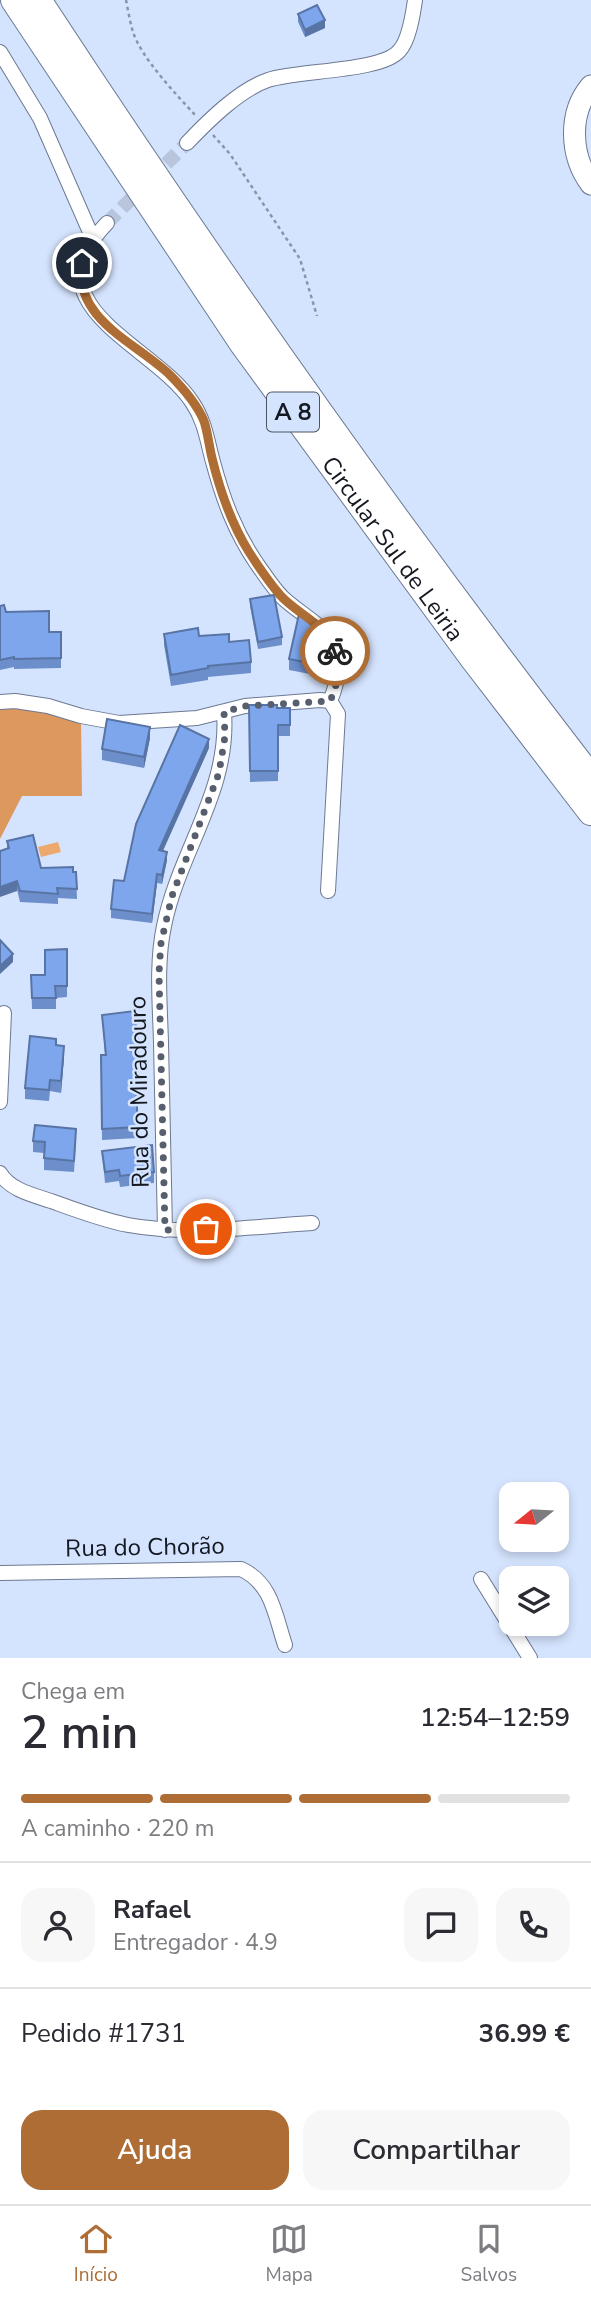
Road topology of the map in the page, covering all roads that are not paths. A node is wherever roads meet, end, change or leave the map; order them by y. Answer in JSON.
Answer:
{"nodes":[{"id":1,"x":14,"y":0,"type":"edge"},
{"id":2,"x":38,"y":0,"type":"edge"},
{"id":3,"x":415,"y":0,"type":"edge"},
{"id":4,"x":0,"y":52,"type":"edge"},
{"id":5,"x":591,"y":86,"type":"edge"},
{"id":6,"x":187,"y":143,"type":"tunnel mouth"},
{"id":7,"x":591,"y":184,"type":"edge"},
{"id":8,"x":107,"y":223,"type":"tunnel mouth"},
{"id":9,"x":93,"y":239,"type":"junction"},
{"id":10,"x":330,"y":701,"type":"junction"},
{"id":11,"x":0,"y":702,"type":"edge"},
{"id":12,"x":224,"y":712,"type":"junction"},
{"id":13,"x":591,"y":778,"type":"edge"},
{"id":14,"x":591,"y":811,"type":"edge"},
{"id":15,"x":328,"y":891,"type":"dead end"},
{"id":16,"x":4,"y":1013,"type":"dead end"},
{"id":17,"x":0,"y":1102,"type":"edge"},
{"id":18,"x":0,"y":1173,"type":"edge"},
{"id":19,"x":312,"y":1223,"type":"dead end"},
{"id":20,"x":165,"y":1230,"type":"junction"},
{"id":21,"x":0,"y":1573,"type":"edge"},
{"id":22,"x":481,"y":1578,"type":"dead end"},
{"id":23,"x":285,"y":1645,"type":"dead end"},
{"id":24,"x":530,"y":1658,"type":"edge"}],
"edges":[{"from":1,"to":14,"type":"highway","name":"Circular Sul de Leiria","number":"A 8"},
{"from":2,"to":13,"type":"highway","name":"Circular Sul de Leiria","number":"A 8"},
{"from":3,"to":6,"type":"street"},
{"from":4,"to":9,"type":"street"},
{"from":5,"to":7,"type":"street"},
{"from":8,"to":9,"type":"street"},
{"from":9,"to":10,"type":"street"},
{"from":10,"to":12,"type":"street"},
{"from":10,"to":15,"type":"street"},
{"from":11,"to":12,"type":"street"},
{"from":12,"to":20,"type":"street","name":"Rua do Miradouro"},
{"from":16,"to":17,"type":"street"},
{"from":18,"to":20,"type":"street"},
{"from":19,"to":20,"type":"street"},
{"from":21,"to":23,"type":"street","name":"Rua do Chorão"},
{"from":22,"to":24,"type":"street"}]}
